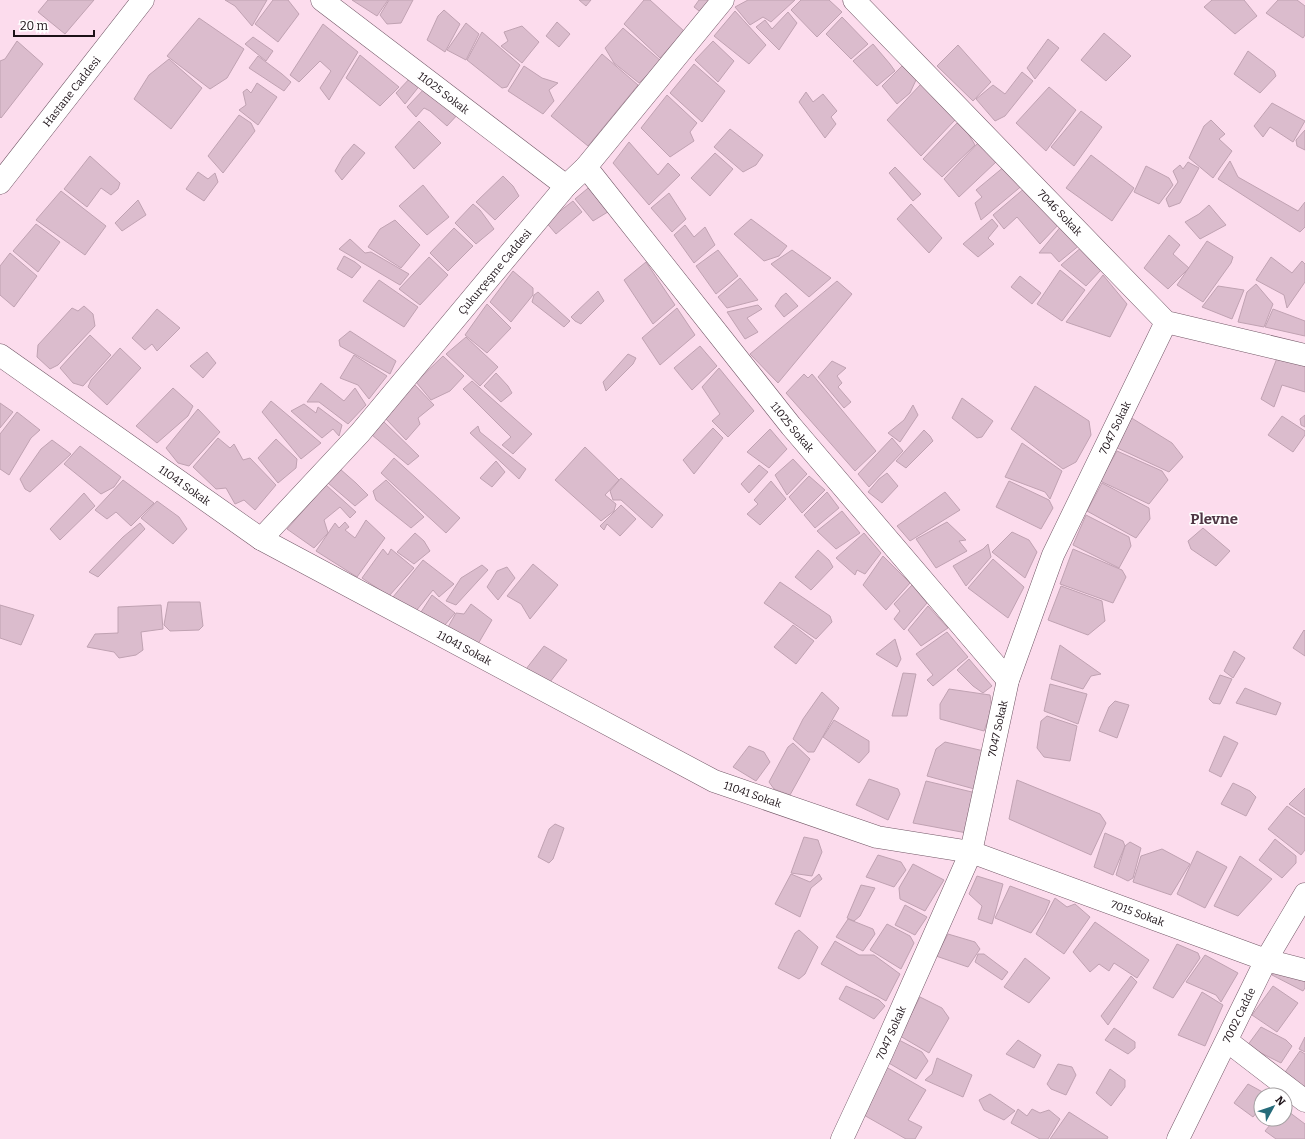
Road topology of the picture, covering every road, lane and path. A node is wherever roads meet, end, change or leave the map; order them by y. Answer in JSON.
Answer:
{"nodes":[{"id":1,"x":143,"y":0,"type":"edge"},
{"id":2,"x":322,"y":0,"type":"edge"},
{"id":3,"x":723,"y":0,"type":"edge"},
{"id":4,"x":854,"y":0,"type":"edge"},
{"id":5,"x":586,"y":167,"type":"junction"},
{"id":6,"x":0,"y":183,"type":"edge"},
{"id":7,"x":566,"y":186,"type":"junction"},
{"id":8,"x":1166,"y":322,"type":"junction"},
{"id":9,"x":0,"y":355,"type":"edge"},
{"id":10,"x":1305,"y":355,"type":"edge"},
{"id":11,"x":261,"y":539,"type":"junction"},
{"id":12,"x":1008,"y":680,"type":"junction"},
{"id":13,"x":971,"y":852,"type":"junction"},
{"id":14,"x":1305,"y":894,"type":"edge"},
{"id":15,"x":1266,"y":960,"type":"junction"},
{"id":16,"x":1305,"y":970,"type":"edge"},
{"id":17,"x":1227,"y":1041,"type":"junction"},
{"id":18,"x":1305,"y":1101,"type":"edge"},
{"id":19,"x":842,"y":1139,"type":"edge"},
{"id":20,"x":1178,"y":1139,"type":"edge"}],
"edges":[{"from":1,"to":6,"type":"street","name":"Hastane Caddesi"},
{"from":2,"to":7,"type":"street","name":"11025 Sokak"},
{"from":3,"to":5,"type":"street","name":"Çukurçeşme Caddesi"},
{"from":4,"to":8,"type":"street","name":"7046 Sokak"},
{"from":5,"to":7,"type":"street","name":"Çukurçeşme Caddesi"},
{"from":5,"to":12,"type":"street","name":"11025 Sokak"},
{"from":7,"to":11,"type":"street","name":"Çukurçeşme Caddesi"},
{"from":8,"to":10,"type":"street"},
{"from":8,"to":12,"type":"street","name":"7047 Sokak"},
{"from":9,"to":11,"type":"street","name":"11041 Sokak"},
{"from":11,"to":13,"type":"street","name":"11041 Sokak"},
{"from":12,"to":13,"type":"street","name":"7047 Sokak"},
{"from":13,"to":15,"type":"street","name":"7015 Sokak"},
{"from":13,"to":19,"type":"street","name":"7047 Sokak"},
{"from":14,"to":15,"type":"street","name":"7002 Cadde"},
{"from":15,"to":16,"type":"street","name":"7015 Sokak"},
{"from":15,"to":17,"type":"street","name":"7002 Cadde"},
{"from":17,"to":18,"type":"street"},
{"from":17,"to":20,"type":"street","name":"7002 Cadde"}]}
